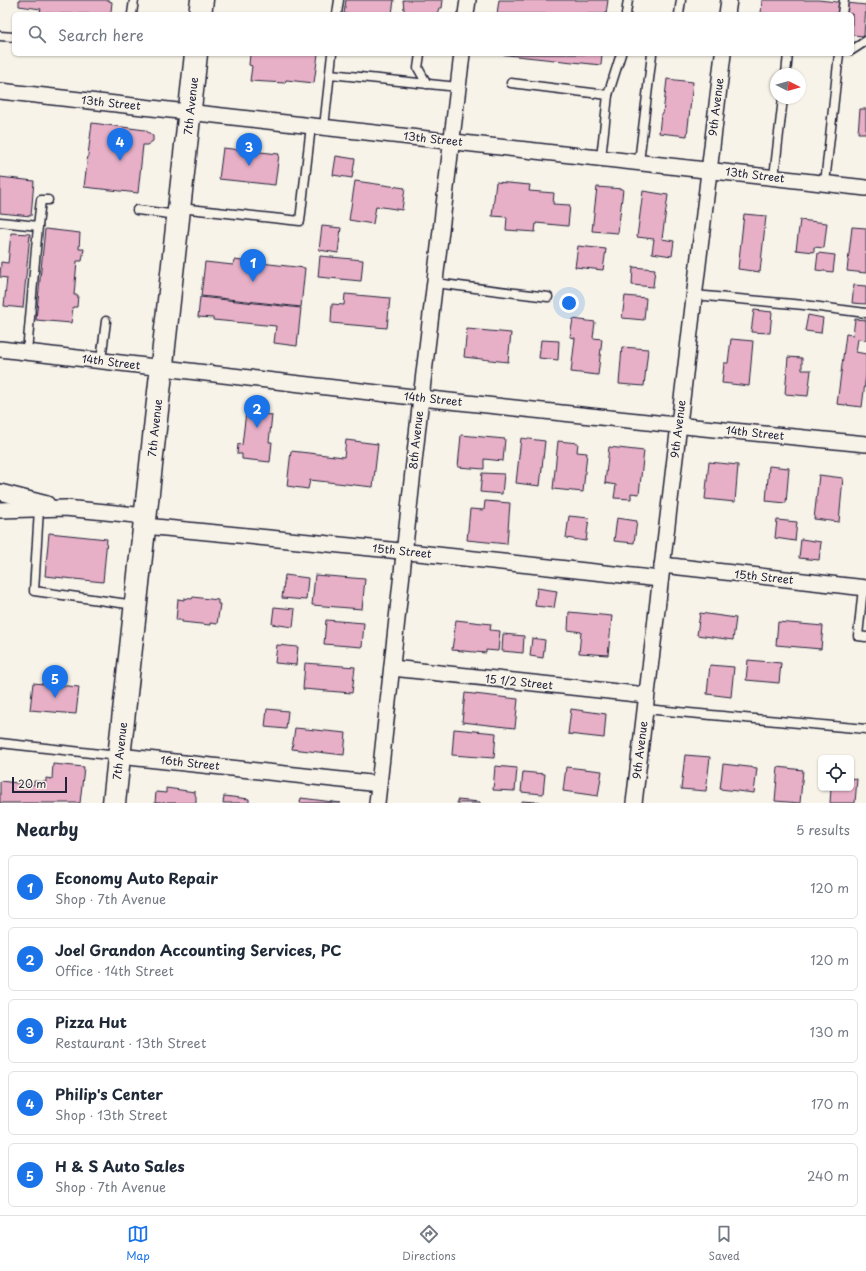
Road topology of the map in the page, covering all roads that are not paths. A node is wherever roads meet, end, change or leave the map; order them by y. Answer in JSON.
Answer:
{"nodes":[{"id":1,"x":134,"y":0,"type":"edge"},
{"id":2,"x":202,"y":0,"type":"edge"},
{"id":3,"x":339,"y":0,"type":"edge"},
{"id":4,"x":468,"y":0,"type":"edge"},
{"id":5,"x":628,"y":0,"type":"edge"},
{"id":6,"x":681,"y":0,"type":"edge"},
{"id":7,"x":729,"y":0,"type":"edge"},
{"id":8,"x":844,"y":0,"type":"edge"},
{"id":9,"x":132,"y":12,"type":"edge"},
{"id":10,"x":200,"y":12,"type":"edge"},
{"id":11,"x":337,"y":12,"type":"edge"},
{"id":12,"x":466,"y":12,"type":"edge"},
{"id":13,"x":626,"y":12,"type":"edge"},
{"id":14,"x":679,"y":12,"type":"edge"},
{"id":15,"x":727,"y":12,"type":"edge"},
{"id":16,"x":842,"y":12,"type":"edge"},
{"id":17,"x":0,"y":36,"type":"edge"},
{"id":18,"x":12,"y":37,"type":"edge"},
{"id":19,"x":866,"y":41,"type":"edge"},
{"id":20,"x":854,"y":49,"type":"edge"},
{"id":21,"x":196,"y":56,"type":"edge"},
{"id":22,"x":332,"y":56,"type":"edge"},
{"id":23,"x":420,"y":56,"type":"edge"},
{"id":24,"x":462,"y":56,"type":"edge"},
{"id":25,"x":620,"y":56,"type":"edge"},
{"id":26,"x":652,"y":56,"type":"edge"},
{"id":27,"x":722,"y":56,"type":"edge"},
{"id":28,"x":788,"y":56,"type":"edge"},
{"id":29,"x":841,"y":56,"type":"edge"},
{"id":30,"x":787,"y":68,"type":"edge"},
{"id":31,"x":330,"y":74,"type":"junction"},
{"id":32,"x":511,"y":83,"type":"dead end"},
{"id":33,"x":427,"y":84,"type":"junction"},
{"id":34,"x":458,"y":87,"type":"junction"},
{"id":35,"x":0,"y":91,"type":"edge"},
{"id":36,"x":608,"y":95,"type":"junction"},
{"id":37,"x":782,"y":104,"type":"edge"},
{"id":38,"x":190,"y":113,"type":"junction"},
{"id":39,"x":317,"y":127,"type":"junction"},
{"id":40,"x":452,"y":141,"type":"junction"},
{"id":41,"x":600,"y":158,"type":"junction"},
{"id":42,"x":639,"y":162,"type":"junction"},
{"id":43,"x":709,"y":170,"type":"junction"},
{"id":44,"x":774,"y":177,"type":"junction"},
{"id":45,"x":825,"y":184,"type":"junction"},
{"id":46,"x":866,"y":188,"type":"edge"},
{"id":47,"x":48,"y":200,"type":"dead end"},
{"id":48,"x":137,"y":210,"type":"dead end"},
{"id":49,"x":179,"y":212,"type":"junction"},
{"id":50,"x":0,"y":222,"type":"edge"},
{"id":51,"x":38,"y":226,"type":"junction"},
{"id":52,"x":435,"y":283,"type":"junction"},
{"id":53,"x":694,"y":295,"type":"junction"},
{"id":54,"x":548,"y":297,"type":"dead end"},
{"id":55,"x":866,"y":313,"type":"edge"},
{"id":56,"x":106,"y":321,"type":"dead end"},
{"id":57,"x":0,"y":349,"type":"edge"},
{"id":58,"x":27,"y":352,"type":"junction"},
{"id":59,"x":101,"y":360,"type":"junction"},
{"id":60,"x":161,"y":368,"type":"junction"},
{"id":61,"x":421,"y":398,"type":"junction"},
{"id":62,"x":679,"y":426,"type":"junction"},
{"id":63,"x":866,"y":444,"type":"edge"},
{"id":64,"x":0,"y":492,"type":"edge"},
{"id":65,"x":65,"y":508,"type":"junction"},
{"id":66,"x":40,"y":509,"type":"junction"},
{"id":67,"x":0,"y":510,"type":"edge"},
{"id":68,"x":145,"y":521,"type":"junction"},
{"id":69,"x":404,"y":551,"type":"junction"},
{"id":70,"x":661,"y":572,"type":"junction"},
{"id":71,"x":864,"y":588,"type":"edge"},
{"id":72,"x":136,"y":605,"type":"junction"},
{"id":73,"x":866,"y":637,"type":"edge"},
{"id":74,"x":392,"y":668,"type":"junction"},
{"id":75,"x":645,"y":702,"type":"junction"},
{"id":76,"x":866,"y":729,"type":"edge"},
{"id":77,"x":0,"y":744,"type":"edge"},
{"id":78,"x":119,"y":756,"type":"junction"},
{"id":79,"x":379,"y":784,"type":"junction"},
{"id":80,"x":114,"y":803,"type":"edge"},
{"id":81,"x":377,"y":803,"type":"edge"},
{"id":82,"x":634,"y":803,"type":"edge"}],
"edges":[{"from":1,"to":9,"type":"lane"},
{"from":2,"to":10,"type":"main road"},
{"from":3,"to":11,"type":"lane"},
{"from":4,"to":12,"type":"street"},
{"from":5,"to":13,"type":"lane"},
{"from":6,"to":14,"type":"lane"},
{"from":7,"to":15,"type":"street"},
{"from":8,"to":16,"type":"lane"},
{"from":17,"to":18,"type":"lane"},
{"from":19,"to":20,"type":"lane"},
{"from":21,"to":38,"type":"main road","name":"7th Avenue"},
{"from":22,"to":31,"type":"lane"},
{"from":23,"to":33,"type":"lane"},
{"from":24,"to":34,"type":"street","name":"8th Avenue"},
{"from":25,"to":36,"type":"lane"},
{"from":26,"to":42,"type":"lane"},
{"from":27,"to":43,"type":"street","name":"9th Avenue"},
{"from":28,"to":30,"type":"lane"},
{"from":29,"to":45,"type":"lane"},
{"from":31,"to":33,"type":"lane"},
{"from":31,"to":39,"type":"lane"},
{"from":32,"to":36,"type":"lane"},
{"from":33,"to":34,"type":"lane"},
{"from":34,"to":40,"type":"street","name":"8th Avenue"},
{"from":35,"to":38,"type":"street","name":"13th Street"},
{"from":36,"to":41,"type":"lane"},
{"from":37,"to":44,"type":"lane"},
{"from":38,"to":39,"type":"street","name":"13th Street"},
{"from":38,"to":49,"type":"main road","name":"7th Avenue"},
{"from":39,"to":40,"type":"street","name":"13th Street"},
{"from":39,"to":49,"type":"lane"},
{"from":40,"to":41,"type":"street","name":"13th Street"},
{"from":40,"to":52,"type":"street","name":"8th Avenue"},
{"from":41,"to":42,"type":"street","name":"13th Street"},
{"from":42,"to":43,"type":"street","name":"13th Street"},
{"from":43,"to":44,"type":"street","name":"13th Street"},
{"from":43,"to":53,"type":"street","name":"9th Avenue"},
{"from":44,"to":45,"type":"street","name":"13th Street"},
{"from":45,"to":46,"type":"street","name":"13th Street"},
{"from":47,"to":51,"type":"lane"},
{"from":48,"to":49,"type":"lane"},
{"from":49,"to":60,"type":"main road","name":"7th Avenue"},
{"from":50,"to":51,"type":"lane"},
{"from":51,"to":58,"type":"lane"},
{"from":52,"to":54,"type":"lane"},
{"from":52,"to":61,"type":"street","name":"8th Avenue"},
{"from":53,"to":55,"type":"lane"},
{"from":53,"to":62,"type":"street","name":"9th Avenue"},
{"from":56,"to":59,"type":"lane"},
{"from":57,"to":58,"type":"street","name":"14th Street"},
{"from":58,"to":59,"type":"street","name":"14th Street"},
{"from":59,"to":60,"type":"street","name":"14th Street"},
{"from":60,"to":61,"type":"street","name":"14th Street"},
{"from":60,"to":68,"type":"main road","name":"7th Avenue"},
{"from":61,"to":62,"type":"street","name":"14th Street"},
{"from":61,"to":69,"type":"street","name":"8th Avenue"},
{"from":62,"to":63,"type":"street","name":"14th Street"},
{"from":62,"to":70,"type":"street","name":"9th Avenue"},
{"from":64,"to":65,"type":"street","name":"15th Street"},
{"from":65,"to":66,"type":"street","name":"15th Street"},
{"from":65,"to":68,"type":"street","name":"15th Street"},
{"from":66,"to":67,"type":"street","name":"15th Street"},
{"from":66,"to":72,"type":"lane"},
{"from":68,"to":69,"type":"street","name":"15th Street"},
{"from":68,"to":72,"type":"main road","name":"7th Avenue"},
{"from":69,"to":70,"type":"street","name":"15th Street"},
{"from":69,"to":74,"type":"street","name":"8th Avenue"},
{"from":70,"to":71,"type":"street","name":"15th Street"},
{"from":70,"to":75,"type":"street","name":"9th Avenue"},
{"from":71,"to":73,"type":"lane"},
{"from":72,"to":78,"type":"main road","name":"7th Avenue"},
{"from":74,"to":75,"type":"street","name":"15 1/2 Street"},
{"from":74,"to":79,"type":"street","name":"8th Avenue"},
{"from":75,"to":76,"type":"lane"},
{"from":75,"to":82,"type":"street","name":"9th Avenue"},
{"from":77,"to":78,"type":"lane","name":"16th Street"},
{"from":78,"to":79,"type":"street","name":"16th Street"},
{"from":78,"to":80,"type":"main road","name":"7th Avenue"},
{"from":79,"to":81,"type":"street","name":"8th Avenue"}]}
